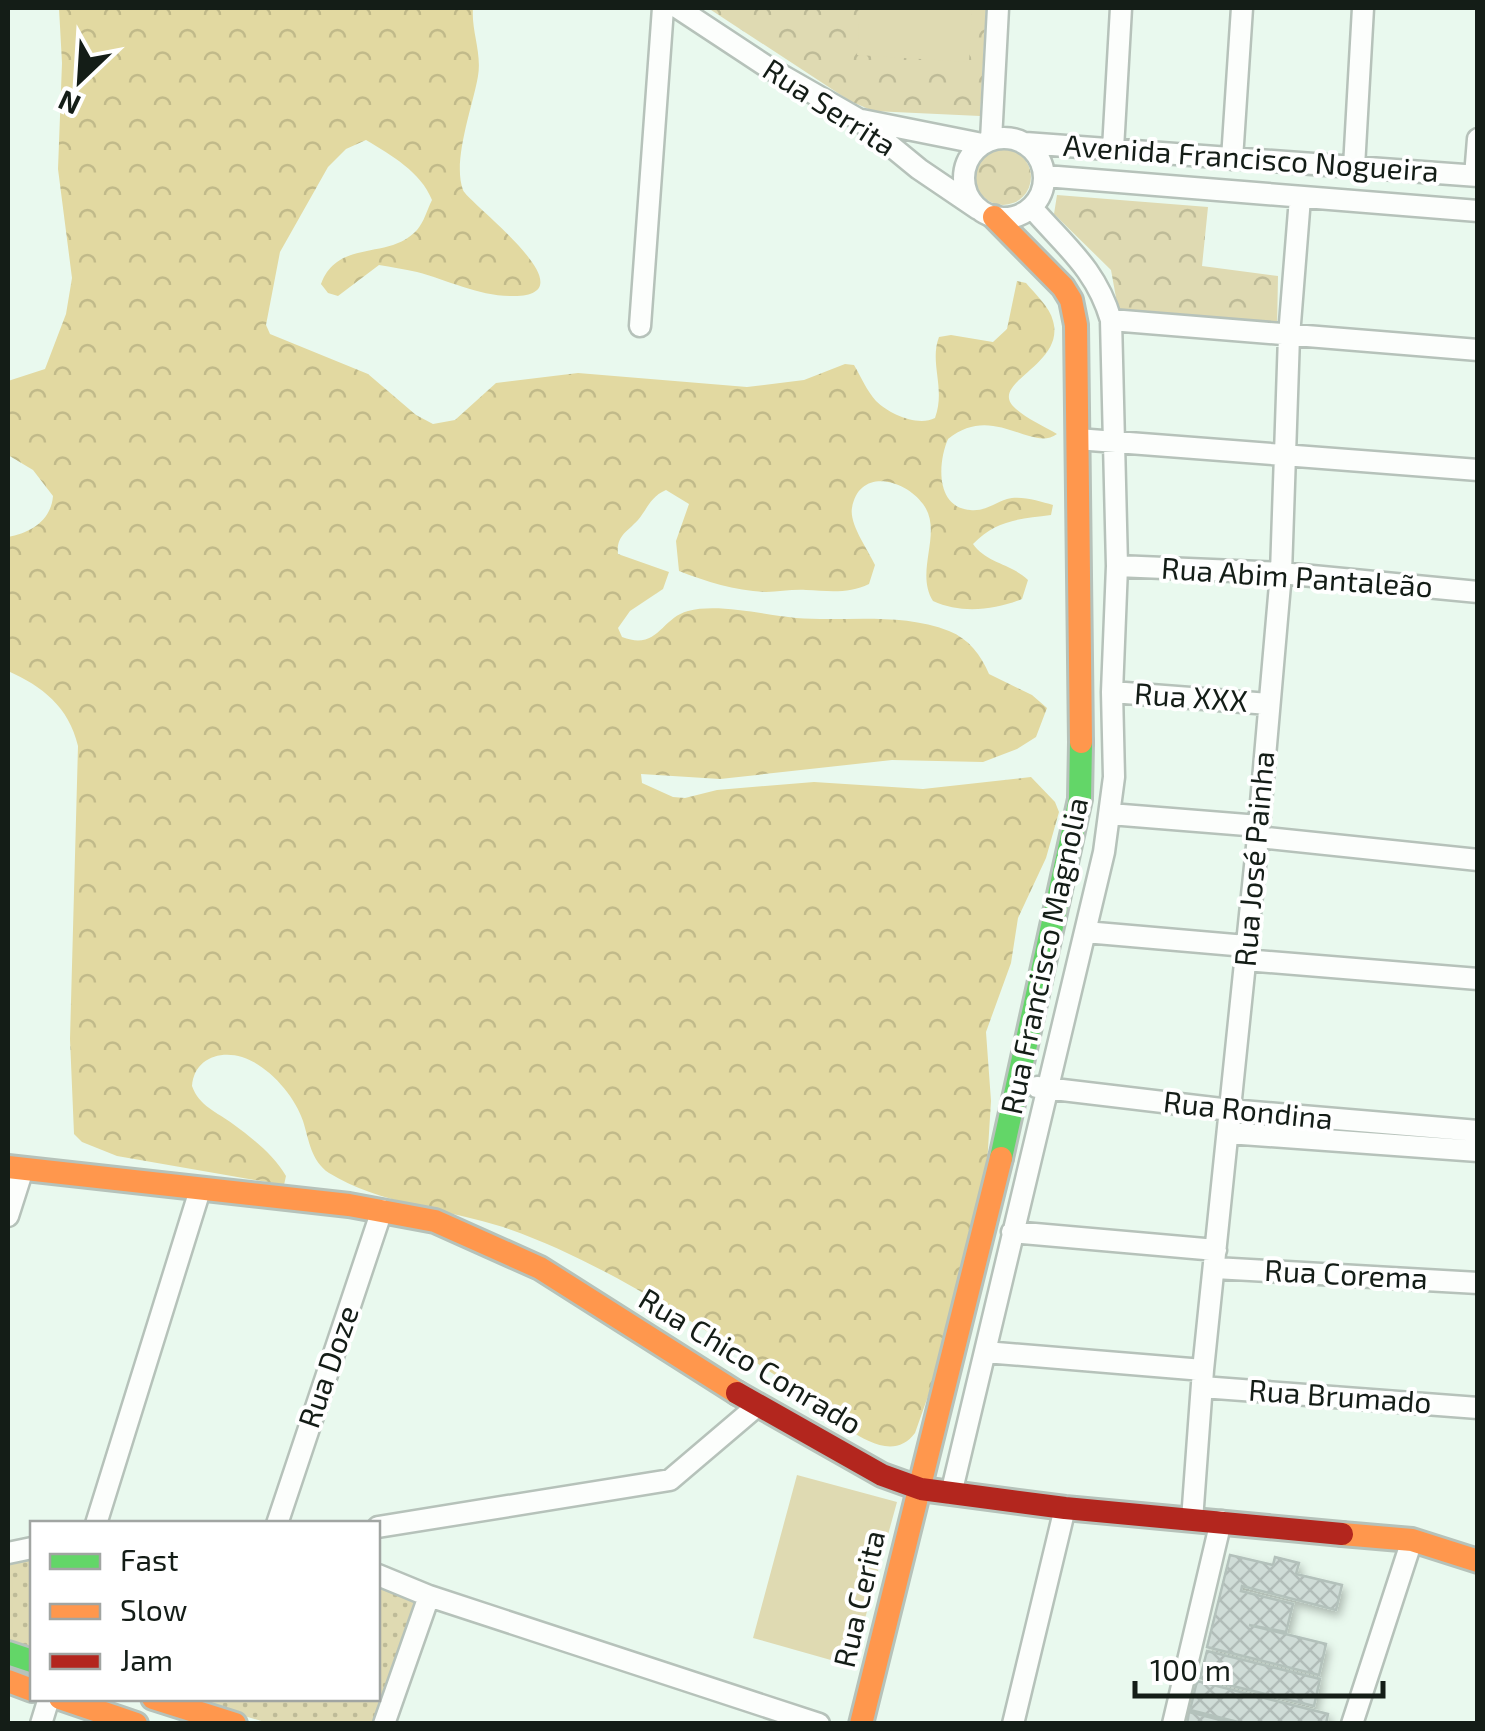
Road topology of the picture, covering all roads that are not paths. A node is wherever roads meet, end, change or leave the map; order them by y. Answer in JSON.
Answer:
{"nodes":[{"id":1,"x":663,"y":8,"type":"edge"},
{"id":2,"x":678,"y":8,"type":"edge"},
{"id":3,"x":998,"y":8,"type":"edge"},
{"id":4,"x":1122,"y":8,"type":"edge"},
{"id":5,"x":1242,"y":8,"type":"edge"},
{"id":6,"x":1364,"y":8,"type":"edge"},
{"id":7,"x":858,"y":119,"type":"junction"},
{"id":8,"x":1478,"y":139,"type":"edge"},
{"id":9,"x":986,"y":142,"type":"junction"},
{"id":10,"x":1025,"y":143,"type":"junction"},
{"id":11,"x":1114,"y":149,"type":"junction"},
{"id":12,"x":1232,"y":158,"type":"junction"},
{"id":13,"x":1354,"y":167,"type":"junction"},
{"id":14,"x":1045,"y":176,"type":"junction"},
{"id":15,"x":1476,"y":176,"type":"edge"},
{"id":16,"x":1300,"y":198,"type":"junction"},
{"id":17,"x":1032,"y":208,"type":"junction"},
{"id":18,"x":1478,"y":211,"type":"edge"},
{"id":19,"x":986,"y":213,"type":"junction"},
{"id":20,"x":1110,"y":320,"type":"junction"},
{"id":21,"x":640,"y":326,"type":"dead end"},
{"id":22,"x":1289,"y":336,"type":"junction"},
{"id":23,"x":1478,"y":350,"type":"edge"},
{"id":24,"x":1077,"y":439,"type":"junction"},
{"id":25,"x":1112,"y":440,"type":"junction"},
{"id":26,"x":1286,"y":454,"type":"junction"},
{"id":27,"x":1478,"y":470,"type":"edge"},
{"id":28,"x":1117,"y":566,"type":"junction"},
{"id":29,"x":1281,"y":573,"type":"junction"},
{"id":30,"x":1478,"y":592,"type":"edge"},
{"id":31,"x":1112,"y":692,"type":"junction"},
{"id":32,"x":1269,"y":704,"type":"junction"},
{"id":33,"x":1110,"y":814,"type":"junction"},
{"id":34,"x":1258,"y":831,"type":"junction"},
{"id":35,"x":1478,"y":860,"type":"edge"},
{"id":36,"x":1084,"y":932,"type":"junction"},
{"id":37,"x":1246,"y":953,"type":"junction"},
{"id":38,"x":1478,"y":979,"type":"edge"},
{"id":39,"x":1019,"y":1082,"type":"junction"},
{"id":40,"x":1048,"y":1090,"type":"junction"},
{"id":41,"x":1230,"y":1110,"type":"junction"},
{"id":42,"x":1478,"y":1131,"type":"edge"},
{"id":43,"x":1228,"y":1134,"type":"junction"},
{"id":44,"x":1478,"y":1150,"type":"edge"},
{"id":45,"x":15,"y":1168,"type":"edge"},
{"id":46,"x":200,"y":1190,"type":"junction"},
{"id":47,"x":382,"y":1210,"type":"junction"},
{"id":48,"x":8,"y":1216,"type":"edge"},
{"id":49,"x":1012,"y":1232,"type":"junction"},
{"id":50,"x":1215,"y":1259,"type":"junction"},
{"id":51,"x":1478,"y":1283,"type":"edge"},
{"id":52,"x":985,"y":1352,"type":"junction"},
{"id":53,"x":1202,"y":1379,"type":"junction"},
{"id":54,"x":757,"y":1406,"type":"junction"},
{"id":55,"x":1478,"y":1408,"type":"edge"},
{"id":56,"x":921,"y":1489,"type":"junction"},
{"id":57,"x":951,"y":1494,"type":"junction"},
{"id":58,"x":1064,"y":1508,"type":"junction"},
{"id":59,"x":1192,"y":1520,"type":"junction"},
{"id":60,"x":97,"y":1521,"type":"edge"},
{"id":61,"x":278,"y":1521,"type":"edge"},
{"id":62,"x":1221,"y":1521,"type":"junction"},
{"id":63,"x":380,"y":1527,"type":"edge"},
{"id":64,"x":1412,"y":1540,"type":"junction"},
{"id":65,"x":1478,"y":1562,"type":"edge"},
{"id":66,"x":380,"y":1576,"type":"edge"},
{"id":67,"x":429,"y":1596,"type":"junction"},
{"id":68,"x":69,"y":1701,"type":"edge"},
{"id":69,"x":162,"y":1701,"type":"edge"},
{"id":70,"x":136,"y":1724,"type":"edge"},
{"id":71,"x":235,"y":1724,"type":"edge"},
{"id":72,"x":384,"y":1724,"type":"edge"},
{"id":73,"x":819,"y":1724,"type":"edge"},
{"id":74,"x":862,"y":1724,"type":"edge"},
{"id":75,"x":1013,"y":1724,"type":"edge"},
{"id":76,"x":1172,"y":1724,"type":"edge"},
{"id":77,"x":1352,"y":1724,"type":"edge"}],
"edges":[{"from":1,"to":21,"type":"street"},
{"from":2,"to":7,"type":"street","name":"Rua Serrita"},
{"from":3,"to":9,"type":"street"},
{"from":4,"to":11,"type":"street"},
{"from":5,"to":12,"type":"street"},
{"from":6,"to":13,"type":"street"},
{"from":7,"to":9,"type":"street"},
{"from":7,"to":19,"type":"street","name":"Rua Serrita"},
{"from":8,"to":15,"type":"street"},
{"from":9,"to":10,"type":"street"},
{"from":9,"to":19,"type":"street"},
{"from":10,"to":11,"type":"street","name":"Avenida Francisco Nogueira"},
{"from":10,"to":14,"type":"street"},
{"from":11,"to":12,"type":"street","name":"Avenida Francisco Nogueira"},
{"from":12,"to":13,"type":"street","name":"Avenida Francisco Nogueira"},
{"from":13,"to":15,"type":"street","name":"Avenida Francisco Nogueira"},
{"from":14,"to":16,"type":"street"},
{"from":14,"to":17,"type":"street"},
{"from":16,"to":18,"type":"street"},
{"from":16,"to":22,"type":"street","name":"Rua José Painha"},
{"from":17,"to":19,"type":"street"},
{"from":17,"to":20,"type":"street","name":"Rua Francisco Magnolia"},
{"from":19,"to":24,"type":"street","name":"Rua Francisco Magnolia"},
{"from":20,"to":22,"type":"street"},
{"from":20,"to":25,"type":"street","name":"Rua Francisco Magnolia"},
{"from":22,"to":23,"type":"street"},
{"from":22,"to":26,"type":"street","name":"Rua José Painha"},
{"from":24,"to":25,"type":"street"},
{"from":24,"to":39,"type":"street","name":"Rua Francisco Magnolia"},
{"from":25,"to":26,"type":"street"},
{"from":25,"to":28,"type":"street","name":"Rua Francisco Magnolia"},
{"from":26,"to":27,"type":"street"},
{"from":26,"to":29,"type":"street","name":"Rua José Painha"},
{"from":28,"to":29,"type":"street","name":"Rua Abim Pantaleão"},
{"from":28,"to":31,"type":"street","name":"Rua Francisco Magnolia"},
{"from":29,"to":30,"type":"street","name":"Rua Abim Pantaleão"},
{"from":29,"to":32,"type":"street","name":"Rua José Painha"},
{"from":31,"to":32,"type":"street","name":"Rua XXX"},
{"from":31,"to":33,"type":"street","name":"Rua Francisco Magnolia"},
{"from":32,"to":34,"type":"street","name":"Rua José Painha"},
{"from":33,"to":34,"type":"street"},
{"from":33,"to":36,"type":"street","name":"Rua Francisco Magnolia"},
{"from":34,"to":35,"type":"street"},
{"from":34,"to":37,"type":"street","name":"Rua José Painha"},
{"from":36,"to":37,"type":"street"},
{"from":36,"to":40,"type":"street","name":"Rua Francisco Magnolia"},
{"from":37,"to":38,"type":"street"},
{"from":37,"to":41,"type":"street","name":"Rua José Painha"},
{"from":39,"to":40,"type":"street","name":"Rua Rondina"},
{"from":39,"to":56,"type":"street","name":"Rua Francisco Magnolia"},
{"from":40,"to":41,"type":"street","name":"Rua Rondina"},
{"from":40,"to":49,"type":"street","name":"Rua Francisco Magnolia"},
{"from":41,"to":42,"type":"street","name":"Rua Rondina"},
{"from":41,"to":43,"type":"street","name":"Rua José Painha"},
{"from":43,"to":44,"type":"street","name":"Rua Rondina"},
{"from":43,"to":50,"type":"street","name":"Rua José Painha"},
{"from":45,"to":46,"type":"street","name":"Rua Chico Conrado"},
{"from":45,"to":48,"type":"street"},
{"from":46,"to":47,"type":"street","name":"Rua Chico Conrado"},
{"from":46,"to":60,"type":"street"},
{"from":47,"to":54,"type":"street","name":"Rua Chico Conrado"},
{"from":47,"to":61,"type":"street","name":"Rua Doze"},
{"from":49,"to":50,"type":"street","name":"Rua Corema"},
{"from":49,"to":52,"type":"street","name":"Rua Francisco Magnolia"},
{"from":50,"to":51,"type":"street","name":"Rua Corema"},
{"from":50,"to":53,"type":"street","name":"Rua José Painha"},
{"from":52,"to":53,"type":"street","name":"Rua Brumado"},
{"from":52,"to":57,"type":"street","name":"Rua Francisco Magnolia"},
{"from":53,"to":55,"type":"street","name":"Rua Brumado"},
{"from":53,"to":59,"type":"street","name":"Rua José Painha"},
{"from":54,"to":56,"type":"street","name":"Rua Chico Conrado"},
{"from":54,"to":63,"type":"street"},
{"from":56,"to":57,"type":"street","name":"Rua Chico Conrado"},
{"from":56,"to":74,"type":"street","name":"Rua Cerita"},
{"from":57,"to":58,"type":"street","name":"Rua Chico Conrado"},
{"from":58,"to":59,"type":"street","name":"Rua Chico Conrado"},
{"from":58,"to":75,"type":"street"},
{"from":59,"to":62,"type":"street","name":"Rua Chico Conrado"},
{"from":62,"to":64,"type":"street","name":"Rua Chico Conrado"},
{"from":62,"to":76,"type":"street"},
{"from":64,"to":65,"type":"street","name":"Rua Chico Conrado"},
{"from":64,"to":77,"type":"street"},
{"from":66,"to":67,"type":"street"},
{"from":67,"to":72,"type":"street"},
{"from":67,"to":73,"type":"street"},
{"from":68,"to":70,"type":"street"},
{"from":69,"to":71,"type":"street"}]}
